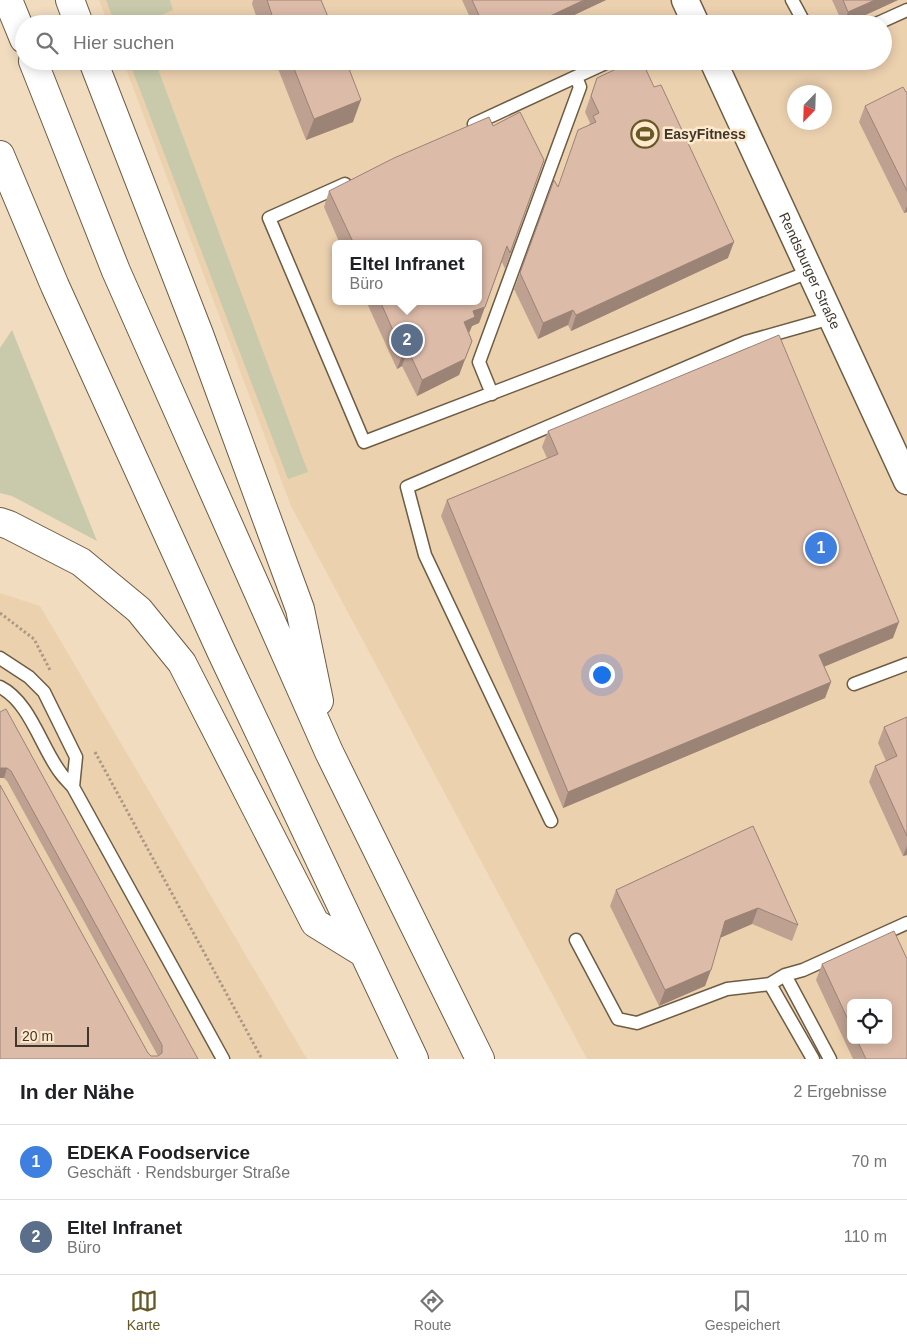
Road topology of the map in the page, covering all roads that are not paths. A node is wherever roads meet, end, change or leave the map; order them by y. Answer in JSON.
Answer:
{"nodes":[{"id":1,"x":8,"y":0,"type":"edge"},
{"id":2,"x":70,"y":0,"type":"edge"},
{"id":3,"x":792,"y":0,"type":"edge"},
{"id":4,"x":907,"y":10,"type":"edge"},
{"id":5,"x":75,"y":15,"type":"edge"},
{"id":6,"x":800,"y":15,"type":"edge"},
{"id":7,"x":15,"y":17,"type":"edge"},
{"id":8,"x":892,"y":17,"type":"edge"},
{"id":9,"x":37,"y":70,"type":"edge"},
{"id":10,"x":96,"y":70,"type":"edge"},
{"id":11,"x":591,"y":70,"type":"edge"},
{"id":12,"x":717,"y":70,"type":"edge"},
{"id":13,"x":576,"y":77,"type":"junction"},
{"id":14,"x":462,"y":130,"type":"edge"},
{"id":15,"x":0,"y":154,"type":"edge"},
{"id":16,"x":356,"y":179,"type":"edge"},
{"id":17,"x":809,"y":272,"type":"junction"},
{"id":18,"x":831,"y":318,"type":"junction"},
{"id":19,"x":492,"y":394,"type":"junction"},
{"id":20,"x":907,"y":481,"type":"edge"},
{"id":21,"x":0,"y":522,"type":"edge"},
{"id":22,"x":0,"y":658,"type":"edge"},
{"id":23,"x":907,"y":664,"type":"edge"},
{"id":24,"x":854,"y":684,"type":"dead end"},
{"id":25,"x":0,"y":686,"type":"edge"},
{"id":26,"x":329,"y":752,"type":"junction"},
{"id":27,"x":73,"y":787,"type":"junction"},
{"id":28,"x":551,"y":821,"type":"dead end"},
{"id":29,"x":907,"y":922,"type":"edge"},
{"id":30,"x":576,"y":940,"type":"dead end"},
{"id":31,"x":362,"y":952,"type":"junction"},
{"id":32,"x":784,"y":975,"type":"junction"},
{"id":33,"x":770,"y":984,"type":"junction"},
{"id":34,"x":223,"y":1059,"type":"edge"},
{"id":35,"x":414,"y":1059,"type":"edge"},
{"id":36,"x":480,"y":1059,"type":"edge"},
{"id":37,"x":813,"y":1059,"type":"edge"},
{"id":38,"x":830,"y":1059,"type":"edge"}],
"edges":[{"from":1,"to":7,"type":"highway"},
{"from":2,"to":5,"type":"highway"},
{"from":3,"to":6,"type":"lane"},
{"from":4,"to":8,"type":"lane"},
{"from":9,"to":26,"type":"highway"},
{"from":10,"to":26,"type":"highway"},
{"from":11,"to":13,"type":"lane"},
{"from":12,"to":17,"type":"street","name":"Rendsburger Straße"},
{"from":13,"to":14,"type":"lane"},
{"from":13,"to":19,"type":"lane"},
{"from":15,"to":31,"type":"highway"},
{"from":16,"to":19,"type":"lane"},
{"from":17,"to":18,"type":"street","name":"Rendsburger Straße"},
{"from":17,"to":19,"type":"lane"},
{"from":18,"to":20,"type":"street","name":"Rendsburger Straße"},
{"from":18,"to":28,"type":"lane"},
{"from":21,"to":31,"type":"highway"},
{"from":22,"to":27,"type":"lane"},
{"from":23,"to":24,"type":"lane"},
{"from":25,"to":27,"type":"lane"},
{"from":26,"to":36,"type":"highway"},
{"from":27,"to":34,"type":"lane"},
{"from":29,"to":32,"type":"lane"},
{"from":30,"to":33,"type":"lane"},
{"from":31,"to":35,"type":"highway"},
{"from":32,"to":33,"type":"lane"},
{"from":32,"to":38,"type":"lane"},
{"from":33,"to":37,"type":"lane"}]}
